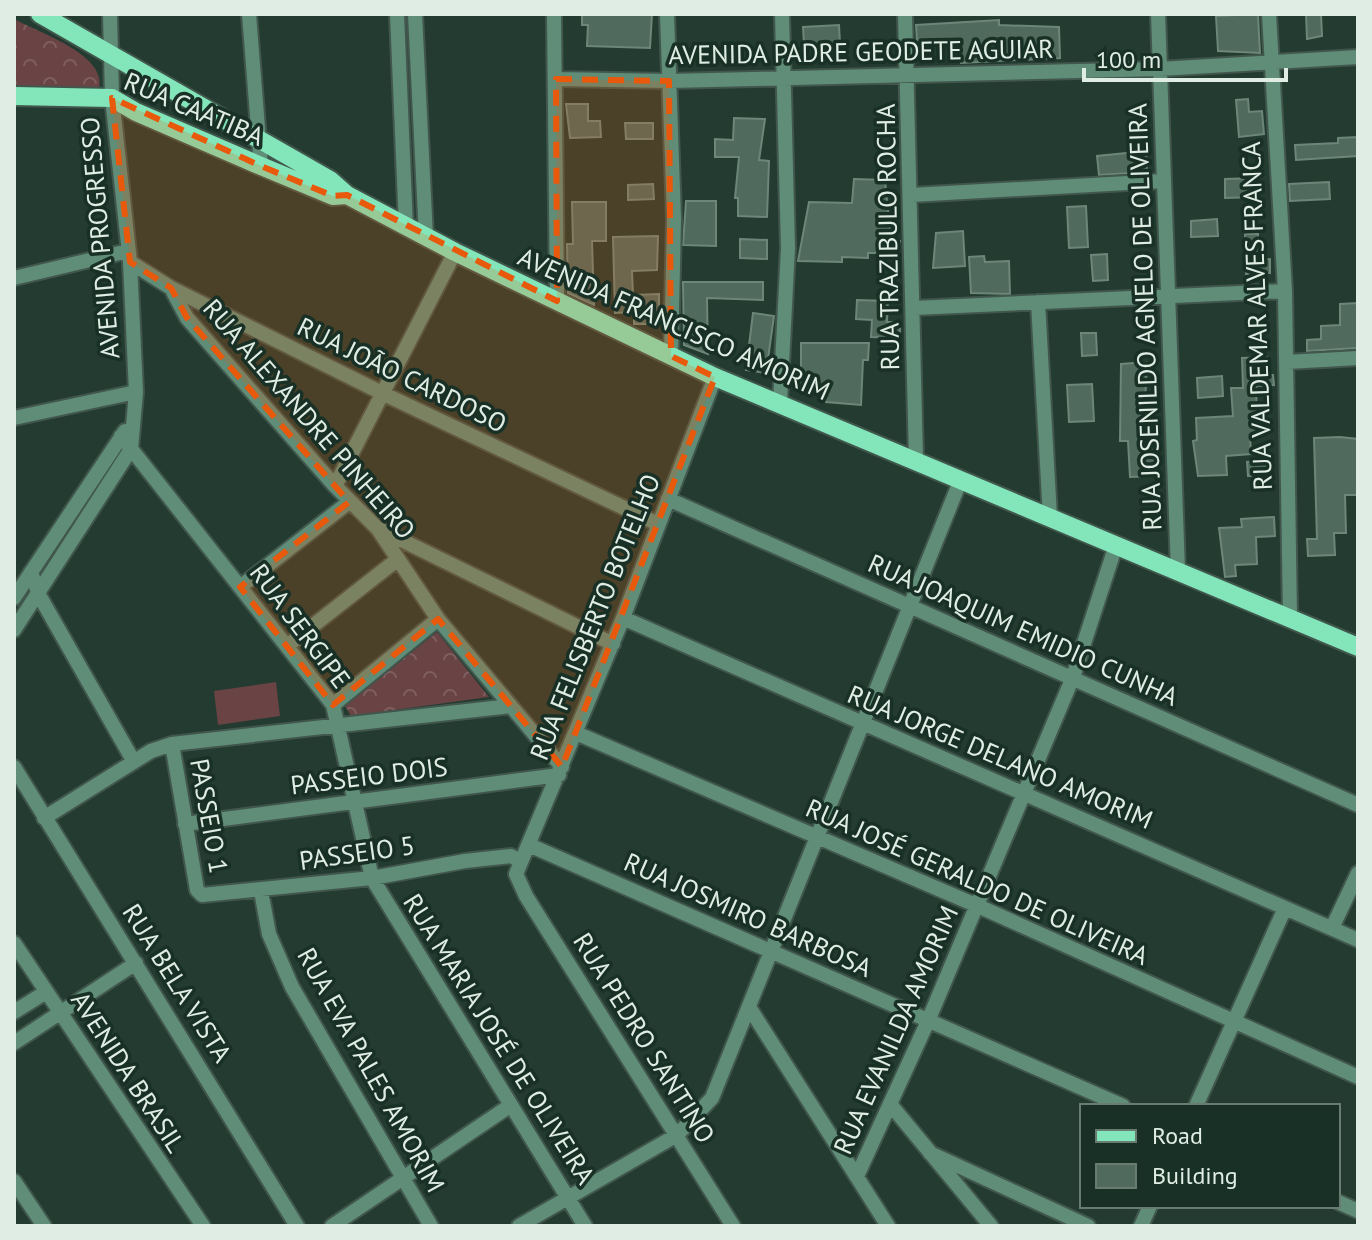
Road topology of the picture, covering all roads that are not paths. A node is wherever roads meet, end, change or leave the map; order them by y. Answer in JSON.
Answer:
{"nodes":[{"id":1,"x":40,"y":14,"type":"edge"},
{"id":2,"x":110,"y":14,"type":"edge"},
{"id":3,"x":249,"y":14,"type":"edge"},
{"id":4,"x":397,"y":14,"type":"edge"},
{"id":5,"x":415,"y":14,"type":"edge"},
{"id":6,"x":554,"y":14,"type":"edge"},
{"id":7,"x":667,"y":14,"type":"edge"},
{"id":8,"x":782,"y":14,"type":"edge"},
{"id":9,"x":905,"y":14,"type":"edge"},
{"id":10,"x":1158,"y":14,"type":"edge"},
{"id":11,"x":1269,"y":14,"type":"edge"},
{"id":12,"x":109,"y":54,"type":"junction"},
{"id":13,"x":1358,"y":57,"type":"edge"},
{"id":14,"x":1270,"y":62,"type":"junction"},
{"id":15,"x":1160,"y":69,"type":"junction"},
{"id":16,"x":908,"y":74,"type":"junction"},
{"id":17,"x":782,"y":78,"type":"junction"},
{"id":18,"x":556,"y":79,"type":"junction"},
{"id":19,"x":669,"y":81,"type":"junction"},
{"id":20,"x":14,"y":96,"type":"edge"},
{"id":21,"x":112,"y":98,"type":"junction"},
{"id":22,"x":260,"y":141,"type":"junction"},
{"id":23,"x":261,"y":166,"type":"junction"},
{"id":24,"x":1163,"y":181,"type":"junction"},
{"id":25,"x":347,"y":195,"type":"junction"},
{"id":26,"x":911,"y":195,"type":"junction"},
{"id":27,"x":406,"y":227,"type":"junction"},
{"id":28,"x":426,"y":237,"type":"junction"},
{"id":29,"x":455,"y":252,"type":"junction"},
{"id":30,"x":129,"y":257,"type":"junction"},
{"id":31,"x":14,"y":278,"type":"edge"},
{"id":32,"x":171,"y":288,"type":"junction"},
{"id":33,"x":1285,"y":291,"type":"junction"},
{"id":34,"x":1169,"y":294,"type":"junction"},
{"id":35,"x":557,"y":301,"type":"junction"},
{"id":36,"x":1038,"y":302,"type":"junction"},
{"id":37,"x":914,"y":308,"type":"junction"},
{"id":38,"x":671,"y":356,"type":"junction"},
{"id":39,"x":1358,"y":358,"type":"edge"},
{"id":40,"x":1287,"y":362,"type":"junction"},
{"id":41,"x":715,"y":377,"type":"junction"},
{"id":42,"x":136,"y":392,"type":"junction"},
{"id":43,"x":384,"y":394,"type":"junction"},
{"id":44,"x":780,"y":402,"type":"junction"},
{"id":45,"x":14,"y":418,"type":"edge"},
{"id":46,"x":135,"y":418,"type":"junction"},
{"id":47,"x":121,"y":436,"type":"junction"},
{"id":48,"x":131,"y":449,"type":"junction"},
{"id":49,"x":916,"y":459,"type":"junction"},
{"id":50,"x":961,"y":479,"type":"junction"},
{"id":51,"x":335,"y":486,"type":"junction"},
{"id":52,"x":668,"y":499,"type":"junction"},
{"id":53,"x":349,"y":502,"type":"junction"},
{"id":54,"x":1050,"y":517,"type":"junction"},
{"id":55,"x":658,"y":524,"type":"junction"},
{"id":56,"x":378,"y":529,"type":"junction"},
{"id":57,"x":1116,"y":545,"type":"junction"},
{"id":58,"x":398,"y":559,"type":"junction"},
{"id":59,"x":1178,"y":571,"type":"junction"},
{"id":60,"x":31,"y":572,"type":"junction"},
{"id":61,"x":240,"y":587,"type":"junction"},
{"id":62,"x":39,"y":595,"type":"junction"},
{"id":63,"x":14,"y":598,"type":"edge"},
{"id":64,"x":911,"y":609,"type":"junction"},
{"id":65,"x":1290,"y":617,"type":"junction"},
{"id":66,"x":623,"y":618,"type":"junction"},
{"id":67,"x":438,"y":619,"type":"junction"},
{"id":68,"x":14,"y":630,"type":"edge"},
{"id":69,"x":613,"y":644,"type":"junction"},
{"id":70,"x":287,"y":646,"type":"junction"},
{"id":71,"x":1358,"y":647,"type":"edge"},
{"id":72,"x":1073,"y":677,"type":"junction"},
{"id":73,"x":333,"y":705,"type":"junction"},
{"id":74,"x":511,"y":706,"type":"junction"},
{"id":75,"x":864,"y":726,"type":"junction"},
{"id":76,"x":337,"y":728,"type":"junction"},
{"id":77,"x":576,"y":733,"type":"junction"},
{"id":78,"x":172,"y":744,"type":"junction"},
{"id":79,"x":134,"y":762,"type":"junction"},
{"id":80,"x":14,"y":767,"type":"edge"},
{"id":81,"x":560,"y":771,"type":"junction"},
{"id":82,"x":1025,"y":793,"type":"junction"},
{"id":83,"x":353,"y":802,"type":"junction"},
{"id":84,"x":1358,"y":805,"type":"edge"},
{"id":85,"x":44,"y":818,"type":"junction"},
{"id":86,"x":185,"y":824,"type":"junction"},
{"id":87,"x":818,"y":839,"type":"junction"},
{"id":88,"x":529,"y":845,"type":"junction"},
{"id":89,"x":518,"y":867,"type":"junction"},
{"id":90,"x":1358,"y":873,"type":"edge"},
{"id":91,"x":372,"y":878,"type":"junction"},
{"id":92,"x":261,"y":891,"type":"junction"},
{"id":93,"x":200,"y":894,"type":"joint"},
{"id":94,"x":978,"y":906,"type":"junction"},
{"id":95,"x":1285,"y":908,"type":"junction"},
{"id":96,"x":1332,"y":928,"type":"junction"},
{"id":97,"x":1358,"y":940,"type":"edge"},
{"id":98,"x":14,"y":943,"type":"edge"},
{"id":99,"x":773,"y":951,"type":"junction"},
{"id":100,"x":136,"y":963,"type":"junction"},
{"id":101,"x":46,"y":992,"type":"junction"},
{"id":102,"x":749,"y":1007,"type":"junction"},
{"id":103,"x":14,"y":1012,"type":"edge"},
{"id":104,"x":61,"y":1013,"type":"junction"},
{"id":105,"x":928,"y":1021,"type":"junction"},
{"id":106,"x":1234,"y":1023,"type":"junction"},
{"id":107,"x":14,"y":1043,"type":"edge"},
{"id":108,"x":1358,"y":1077,"type":"edge"},
{"id":109,"x":890,"y":1104,"type":"junction"},
{"id":110,"x":1118,"y":1104,"type":"edge"},
{"id":111,"x":1197,"y":1104,"type":"edge"},
{"id":112,"x":511,"y":1105,"type":"junction"},
{"id":113,"x":677,"y":1135,"type":"junction"},
{"id":114,"x":930,"y":1153,"type":"junction"},
{"id":115,"x":857,"y":1176,"type":"junction"},
{"id":116,"x":403,"y":1178,"type":"junction"},
{"id":117,"x":14,"y":1181,"type":"edge"},
{"id":118,"x":568,"y":1196,"type":"junction"},
{"id":119,"x":44,"y":1226,"type":"edge"},
{"id":120,"x":203,"y":1226,"type":"edge"},
{"id":121,"x":297,"y":1226,"type":"edge"},
{"id":122,"x":332,"y":1226,"type":"edge"},
{"id":123,"x":431,"y":1226,"type":"edge"},
{"id":124,"x":519,"y":1226,"type":"edge"},
{"id":125,"x":585,"y":1226,"type":"edge"},
{"id":126,"x":733,"y":1226,"type":"edge"},
{"id":127,"x":888,"y":1226,"type":"edge"},
{"id":128,"x":991,"y":1226,"type":"edge"},
{"id":129,"x":1088,"y":1226,"type":"edge"}],
"edges":[{"from":1,"to":12,"type":"main road","name":"AVENIDA FRANCISCO AMORIM"},
{"from":2,"to":12,"type":"street","name":"AVENIDA PROGRESSO"},
{"from":3,"to":22,"type":"street"},
{"from":4,"to":27,"type":"street"},
{"from":5,"to":28,"type":"street"},
{"from":6,"to":18,"type":"street"},
{"from":7,"to":19,"type":"street"},
{"from":8,"to":17,"type":"street"},
{"from":9,"to":16,"type":"street","name":"RUA TRAZIBULO ROCHA"},
{"from":10,"to":15,"type":"street","name":"RUA JOSENILDO AGNELO DE OLIVEIRA"},
{"from":11,"to":14,"type":"street","name":"RUA VALDEMAR ALVES FRANCA"},
{"from":12,"to":21,"type":"street","name":"AVENIDA PROGRESSO"},
{"from":12,"to":22,"type":"main road","name":"AVENIDA FRANCISCO AMORIM"},
{"from":13,"to":14,"type":"street","name":"AVENIDA PADRE GEODETE AGUIAR"},
{"from":14,"to":15,"type":"street","name":"AVENIDA PADRE GEODETE AGUIAR"},
{"from":14,"to":33,"type":"street","name":"RUA VALDEMAR ALVES FRANCA"},
{"from":15,"to":16,"type":"street","name":"AVENIDA PADRE GEODETE AGUIAR"},
{"from":15,"to":24,"type":"street","name":"RUA JOSENILDO AGNELO DE OLIVEIRA"},
{"from":16,"to":17,"type":"street","name":"AVENIDA PADRE GEODETE AGUIAR"},
{"from":16,"to":26,"type":"street","name":"RUA TRAZIBULO ROCHA"},
{"from":17,"to":19,"type":"street","name":"AVENIDA PADRE GEODETE AGUIAR"},
{"from":17,"to":44,"type":"street"},
{"from":18,"to":19,"type":"street","name":"AVENIDA PADRE GEODETE AGUIAR"},
{"from":18,"to":35,"type":"street"},
{"from":19,"to":38,"type":"street"},
{"from":20,"to":21,"type":"main road","name":"RUA CAATIBA"},
{"from":21,"to":23,"type":"main road","name":"RUA CAATIBA"},
{"from":21,"to":30,"type":"street","name":"AVENIDA PROGRESSO"},
{"from":22,"to":23,"type":"street"},
{"from":22,"to":25,"type":"main road","name":"AVENIDA FRANCISCO AMORIM"},
{"from":23,"to":25,"type":"main road","name":"RUA CAATIBA"},
{"from":24,"to":26,"type":"street"},
{"from":24,"to":34,"type":"street","name":"RUA JOSENILDO AGNELO DE OLIVEIRA"},
{"from":25,"to":27,"type":"main road","name":"AVENIDA FRANCISCO AMORIM"},
{"from":26,"to":37,"type":"street","name":"RUA TRAZIBULO ROCHA"},
{"from":27,"to":28,"type":"main road","name":"AVENIDA FRANCISCO AMORIM"},
{"from":28,"to":29,"type":"main road","name":"AVENIDA FRANCISCO AMORIM"},
{"from":29,"to":35,"type":"main road","name":"AVENIDA FRANCISCO AMORIM"},
{"from":29,"to":43,"type":"street"},
{"from":30,"to":31,"type":"street"},
{"from":30,"to":32,"type":"street","name":"RUA JOÃO CARDOSO"},
{"from":30,"to":42,"type":"street","name":"AVENIDA PROGRESSO"},
{"from":32,"to":43,"type":"street","name":"RUA JOÃO CARDOSO"},
{"from":32,"to":51,"type":"street","name":"RUA ALEXANDRE PINHEIRO"},
{"from":33,"to":34,"type":"street"},
{"from":33,"to":40,"type":"street","name":"RUA VALDEMAR ALVES FRANCA"},
{"from":34,"to":36,"type":"street"},
{"from":34,"to":59,"type":"street","name":"RUA JOSENILDO AGNELO DE OLIVEIRA"},
{"from":35,"to":38,"type":"main road","name":"AVENIDA FRANCISCO AMORIM"},
{"from":36,"to":37,"type":"street"},
{"from":36,"to":54,"type":"street"},
{"from":37,"to":49,"type":"street","name":"RUA TRAZIBULO ROCHA"},
{"from":38,"to":41,"type":"main road","name":"AVENIDA FRANCISCO AMORIM"},
{"from":39,"to":40,"type":"street"},
{"from":40,"to":65,"type":"street","name":"RUA VALDEMAR ALVES FRANCA"},
{"from":41,"to":44,"type":"main road","name":"AVENIDA FRANCISCO AMORIM"},
{"from":41,"to":52,"type":"street","name":"RUA FELISBERTO BOTELHO"},
{"from":42,"to":45,"type":"street"},
{"from":42,"to":46,"type":"street","name":"AVENIDA PROGRESSO"},
{"from":43,"to":51,"type":"street"},
{"from":43,"to":55,"type":"street","name":"RUA JOÃO CARDOSO"},
{"from":44,"to":49,"type":"main road","name":"AVENIDA FRANCISCO AMORIM"},
{"from":46,"to":47,"type":"street"},
{"from":46,"to":48,"type":"street","name":"AVENIDA PROGRESSO"},
{"from":47,"to":48,"type":"street","name":"RUA SERGIPE"},
{"from":47,"to":60,"type":"street"},
{"from":48,"to":61,"type":"street","name":"RUA SERGIPE"},
{"from":48,"to":62,"type":"street","name":"AVENIDA PROGRESSO"},
{"from":49,"to":50,"type":"main road","name":"AVENIDA FRANCISCO AMORIM"},
{"from":50,"to":54,"type":"main road","name":"AVENIDA FRANCISCO AMORIM"},
{"from":50,"to":64,"type":"street"},
{"from":51,"to":53,"type":"street","name":"RUA ALEXANDRE PINHEIRO"},
{"from":52,"to":55,"type":"street","name":"RUA FELISBERTO BOTELHO"},
{"from":52,"to":64,"type":"street","name":"RUA JOAQUIM EMIDIO CUNHA"},
{"from":53,"to":56,"type":"street","name":"RUA ALEXANDRE PINHEIRO"},
{"from":53,"to":61,"type":"street"},
{"from":54,"to":57,"type":"main road","name":"AVENIDA FRANCISCO AMORIM"},
{"from":55,"to":66,"type":"street","name":"RUA FELISBERTO BOTELHO"},
{"from":56,"to":58,"type":"street","name":"RUA ALEXANDRE PINHEIRO"},
{"from":56,"to":69,"type":"street"},
{"from":57,"to":59,"type":"main road","name":"AVENIDA FRANCISCO AMORIM"},
{"from":57,"to":72,"type":"street","name":"RUA EVANILDA AMORIM"},
{"from":58,"to":67,"type":"street","name":"RUA ALEXANDRE PINHEIRO"},
{"from":58,"to":70,"type":"street"},
{"from":59,"to":65,"type":"main road","name":"AVENIDA FRANCISCO AMORIM"},
{"from":60,"to":62,"type":"street"},
{"from":60,"to":63,"type":"street"},
{"from":61,"to":70,"type":"street","name":"RUA SERGIPE"},
{"from":62,"to":68,"type":"street","name":"AVENIDA PROGRESSO"},
{"from":62,"to":79,"type":"street"},
{"from":64,"to":72,"type":"street","name":"RUA JOAQUIM EMIDIO CUNHA"},
{"from":64,"to":75,"type":"street"},
{"from":65,"to":71,"type":"main road","name":"AVENIDA FRANCISCO AMORIM"},
{"from":66,"to":69,"type":"street","name":"RUA FELISBERTO BOTELHO"},
{"from":66,"to":75,"type":"street","name":"RUA JORGE DELANO AMORIM"},
{"from":67,"to":73,"type":"street"},
{"from":67,"to":74,"type":"street","name":"RUA ALEXANDRE PINHEIRO"},
{"from":69,"to":77,"type":"street","name":"RUA FELISBERTO BOTELHO"},
{"from":70,"to":73,"type":"street","name":"RUA SERGIPE"},
{"from":72,"to":82,"type":"street","name":"RUA EVANILDA AMORIM"},
{"from":72,"to":84,"type":"street","name":"RUA JOAQUIM EMIDIO CUNHA"},
{"from":73,"to":76,"type":"street","name":"RUA SERGIPE"},
{"from":74,"to":76,"type":"street"},
{"from":74,"to":81,"type":"street","name":"RUA ALEXANDRE PINHEIRO"},
{"from":75,"to":82,"type":"street","name":"RUA JORGE DELANO AMORIM"},
{"from":75,"to":87,"type":"street"},
{"from":76,"to":78,"type":"street"},
{"from":76,"to":83,"type":"street","name":"RUA SERGIPE"},
{"from":77,"to":81,"type":"street","name":"RUA FELISBERTO BOTELHO"},
{"from":77,"to":87,"type":"street","name":"RUA JOSÉ GERALDO DE OLIVEIRA"},
{"from":78,"to":79,"type":"street"},
{"from":78,"to":86,"type":"street","name":"PASSEIO 1"},
{"from":79,"to":85,"type":"street"},
{"from":80,"to":85,"type":"street","name":"RUA BELA VISTA"},
{"from":81,"to":83,"type":"street","name":"PASSEIO DOIS"},
{"from":81,"to":88,"type":"street","name":"RUA FELISBERTO BOTELHO"},
{"from":82,"to":94,"type":"street","name":"RUA EVANILDA AMORIM"},
{"from":82,"to":95,"type":"street","name":"RUA JORGE DELANO AMORIM"},
{"from":83,"to":86,"type":"street","name":"PASSEIO DOIS"},
{"from":83,"to":91,"type":"street","name":"RUA SERGIPE"},
{"from":85,"to":100,"type":"street","name":"RUA BELA VISTA"},
{"from":86,"to":93,"type":"street","name":"PASSEIO 1"},
{"from":87,"to":94,"type":"street","name":"RUA JOSÉ GERALDO DE OLIVEIRA"},
{"from":87,"to":99,"type":"street"},
{"from":88,"to":89,"type":"street","name":"RUA FELISBERTO BOTELHO"},
{"from":88,"to":99,"type":"street","name":"RUA JOSMIRO BARBOSA"},
{"from":89,"to":91,"type":"street","name":"PASSEIO 5"},
{"from":89,"to":113,"type":"street","name":"RUA PEDRO SANTINO"},
{"from":90,"to":96,"type":"street"},
{"from":91,"to":92,"type":"street","name":"PASSEIO 5"},
{"from":91,"to":112,"type":"street","name":"RUA MARIA JOSÉ DE OLIVEIRA"},
{"from":92,"to":93,"type":"street","name":"PASSEIO 5"},
{"from":92,"to":116,"type":"street","name":"RUA EVA PALES AMORIM"},
{"from":94,"to":105,"type":"street","name":"RUA EVANILDA AMORIM"},
{"from":94,"to":106,"type":"street","name":"RUA JOSÉ GERALDO DE OLIVEIRA"},
{"from":95,"to":96,"type":"street","name":"RUA JORGE DELANO AMORIM"},
{"from":95,"to":106,"type":"street"},
{"from":96,"to":97,"type":"street","name":"RUA JORGE DELANO AMORIM"},
{"from":98,"to":101,"type":"street","name":"AVENIDA BRASIL"},
{"from":99,"to":102,"type":"street"},
{"from":99,"to":105,"type":"street","name":"RUA JOSMIRO BARBOSA"},
{"from":100,"to":104,"type":"street"},
{"from":100,"to":121,"type":"street","name":"RUA BELA VISTA"},
{"from":101,"to":103,"type":"street"},
{"from":101,"to":104,"type":"street","name":"AVENIDA BRASIL"},
{"from":102,"to":113,"type":"street"},
{"from":102,"to":115,"type":"street"},
{"from":104,"to":107,"type":"street"},
{"from":104,"to":120,"type":"street","name":"AVENIDA BRASIL"},
{"from":105,"to":109,"type":"street","name":"RUA EVANILDA AMORIM"},
{"from":105,"to":110,"type":"street","name":"RUA JOSMIRO BARBOSA"},
{"from":106,"to":108,"type":"street","name":"RUA JOSÉ GERALDO DE OLIVEIRA"},
{"from":106,"to":111,"type":"street"},
{"from":109,"to":114,"type":"street"},
{"from":109,"to":115,"type":"street","name":"RUA EVANILDA AMORIM"},
{"from":112,"to":116,"type":"street"},
{"from":112,"to":118,"type":"street","name":"RUA MARIA JOSÉ DE OLIVEIRA"},
{"from":113,"to":118,"type":"street"},
{"from":113,"to":126,"type":"street","name":"RUA PEDRO SANTINO"},
{"from":114,"to":128,"type":"street"},
{"from":114,"to":129,"type":"street"},
{"from":115,"to":127,"type":"street"},
{"from":116,"to":122,"type":"street"},
{"from":116,"to":123,"type":"street","name":"RUA EVA PALES AMORIM"},
{"from":117,"to":119,"type":"street"},
{"from":118,"to":124,"type":"street"},
{"from":118,"to":125,"type":"street","name":"RUA MARIA JOSÉ DE OLIVEIRA"}]}
